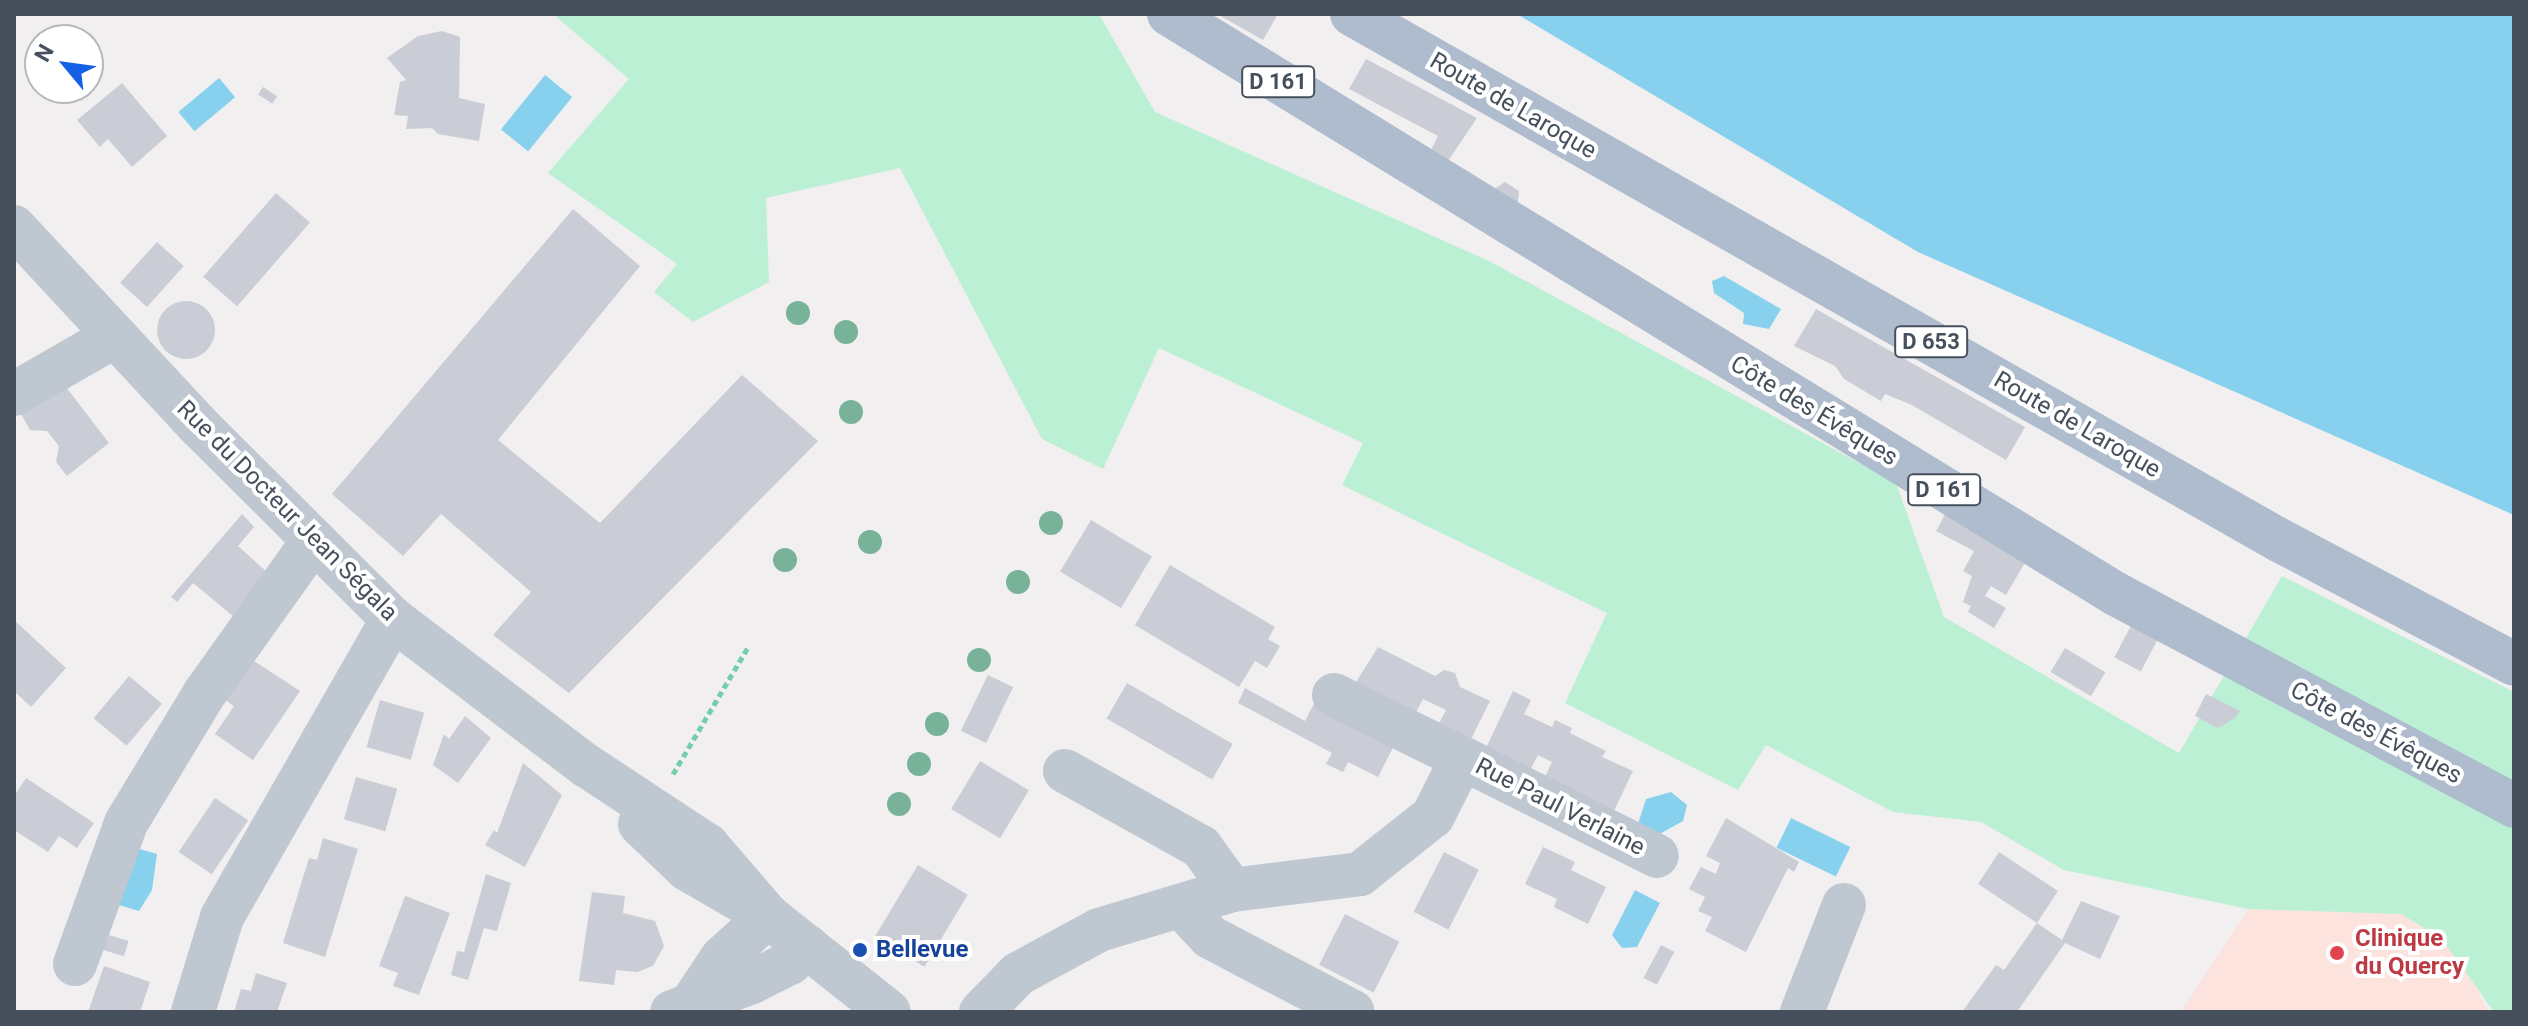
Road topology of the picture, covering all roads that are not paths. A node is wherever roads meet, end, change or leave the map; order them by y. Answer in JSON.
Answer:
{"nodes":[{"id":1,"x":1169,"y":14,"type":"edge"},
{"id":2,"x":1352,"y":14,"type":"edge"},
{"id":3,"x":14,"y":227,"type":"edge"},
{"id":4,"x":115,"y":336,"type":"junction"},
{"id":5,"x":14,"y":394,"type":"edge"},
{"id":6,"x":314,"y":540,"type":"junction"},
{"id":7,"x":393,"y":619,"type":"junction"},
{"id":8,"x":2514,"y":664,"type":"edge"},
{"id":9,"x":1334,"y":695,"type":"dead end"},
{"id":10,"x":1462,"y":758,"type":"junction"},
{"id":11,"x":587,"y":766,"type":"junction"},
{"id":12,"x":1065,"y":771,"type":"dead end"},
{"id":13,"x":2514,"y":806,"type":"edge"},
{"id":14,"x":1657,"y":856,"type":"dead end"},
{"id":15,"x":1232,"y":890,"type":"junction"},
{"id":16,"x":1844,"y":905,"type":"dead end"},
{"id":17,"x":1182,"y":907,"type":"junction"},
{"id":18,"x":768,"y":916,"type":"junction"},
{"id":19,"x":808,"y":947,"type":"junction"},
{"id":20,"x":75,"y":964,"type":"dead end"},
{"id":21,"x":682,"y":1008,"type":"edge"},
{"id":22,"x":193,"y":1012,"type":"edge"},
{"id":23,"x":889,"y":1012,"type":"edge"},
{"id":24,"x":981,"y":1012,"type":"edge"},
{"id":25,"x":1353,"y":1012,"type":"edge"},
{"id":26,"x":1802,"y":1012,"type":"edge"}],
"edges":[{"from":1,"to":13,"type":"main road","name":"Côte des Évêques","number":"D 161"},
{"from":2,"to":8,"type":"main road","name":"Route de Laroque","number":"D 653"},
{"from":3,"to":4,"type":"street","name":"Rue du Docteur Jean Ségala"},
{"from":4,"to":5,"type":"street"},
{"from":4,"to":6,"type":"street","name":"Rue du Docteur Jean Ségala"},
{"from":6,"to":7,"type":"street","name":"Rue du Docteur Jean Ségala"},
{"from":6,"to":20,"type":"street"},
{"from":7,"to":11,"type":"street","name":"Rue du Docteur Jean Ségala"},
{"from":7,"to":22,"type":"street"},
{"from":9,"to":10,"type":"street","name":"Rue Paul Verlaine"},
{"from":10,"to":14,"type":"street","name":"Rue Paul Verlaine"},
{"from":10,"to":15,"type":"street","name":"Rue Paul Verlaine"},
{"from":11,"to":18,"type":"street","name":"Rue du Docteur Jean Ségala"},
{"from":11,"to":18,"type":"street","name":"Rue du Docteur Jean Ségala"},
{"from":12,"to":15,"type":"street"},
{"from":15,"to":17,"type":"street","name":"Rue Paul Verlaine"},
{"from":16,"to":26,"type":"street"},
{"from":17,"to":24,"type":"street","name":"Rue Paul Verlaine"},
{"from":17,"to":25,"type":"street"},
{"from":18,"to":19,"type":"street","name":"Rue du Docteur Jean Ségala"},
{"from":18,"to":21,"type":"street"},
{"from":19,"to":21,"type":"street"},
{"from":19,"to":23,"type":"street","name":"Rue du Docteur Jean Ségala"}]}
